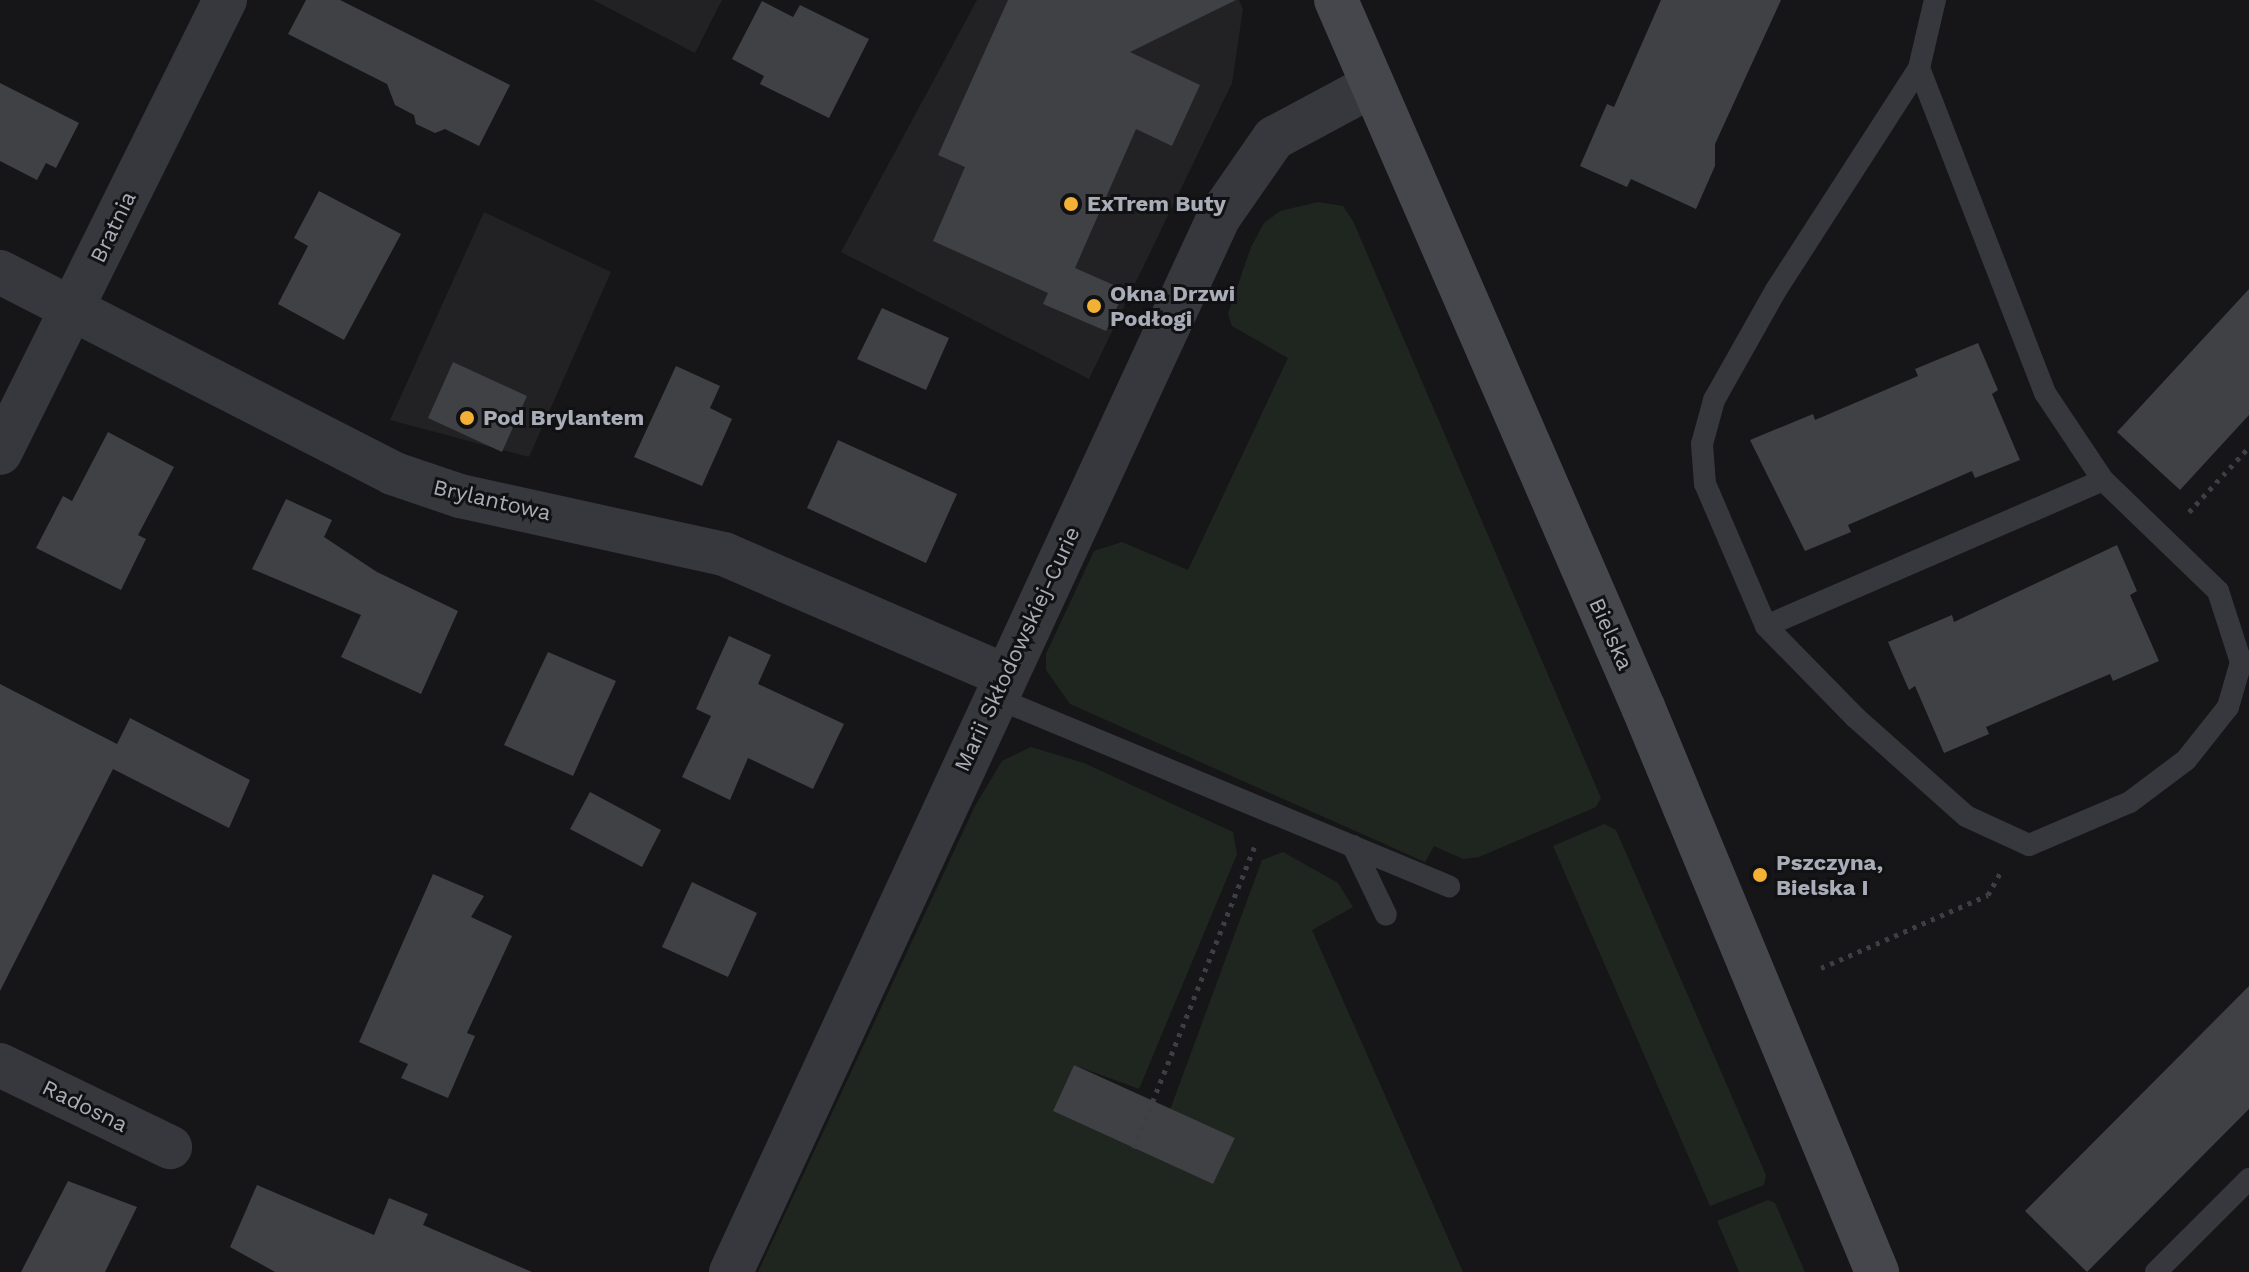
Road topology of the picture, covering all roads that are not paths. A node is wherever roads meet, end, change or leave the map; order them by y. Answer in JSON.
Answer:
{"nodes":[{"id":1,"x":225,"y":0,"type":"edge"},
{"id":2,"x":1336,"y":0,"type":"edge"},
{"id":3,"x":1935,"y":0,"type":"edge"},
{"id":4,"x":1919,"y":68,"type":"junction"},
{"id":5,"x":1373,"y":85,"type":"junction"},
{"id":6,"x":0,"y":272,"type":"edge"},
{"id":7,"x":72,"y":310,"type":"junction"},
{"id":8,"x":0,"y":453,"type":"edge"},
{"id":9,"x":2103,"y":480,"type":"junction"},
{"id":10,"x":1766,"y":626,"type":"junction"},
{"id":11,"x":999,"y":686,"type":"junction"},
{"id":12,"x":1353,"y":846,"type":"junction"},
{"id":13,"x":1449,"y":886,"type":"dead end"},
{"id":14,"x":1386,"y":915,"type":"dead end"},
{"id":15,"x":0,"y":1065,"type":"edge"},
{"id":16,"x":170,"y":1147,"type":"dead end"},
{"id":17,"x":2249,"y":1179,"type":"edge"},
{"id":18,"x":731,"y":1272,"type":"edge"},
{"id":19,"x":1877,"y":1272,"type":"edge"},
{"id":20,"x":2156,"y":1272,"type":"edge"}],
"edges":[{"from":1,"to":7,"type":"street","name":"Bratnia"},
{"from":2,"to":5,"type":"main road","name":"Bielska"},
{"from":3,"to":4,"type":"lane"},
{"from":4,"to":9,"type":"lane"},
{"from":4,"to":10,"type":"lane"},
{"from":5,"to":11,"type":"street","name":"Marii Skłodowskiej-Curie"},
{"from":5,"to":19,"type":"main road","name":"Bielska"},
{"from":6,"to":7,"type":"street","name":"Brylantowa"},
{"from":7,"to":8,"type":"street","name":"Bratnia"},
{"from":7,"to":11,"type":"street","name":"Brylantowa"},
{"from":9,"to":10,"type":"lane"},
{"from":9,"to":10,"type":"lane"},
{"from":11,"to":12,"type":"lane"},
{"from":11,"to":18,"type":"street","name":"Marii Skłodowskiej-Curie"},
{"from":12,"to":13,"type":"lane"},
{"from":12,"to":14,"type":"lane"},
{"from":15,"to":16,"type":"street","name":"Radosna"},
{"from":17,"to":20,"type":"lane"}]}
